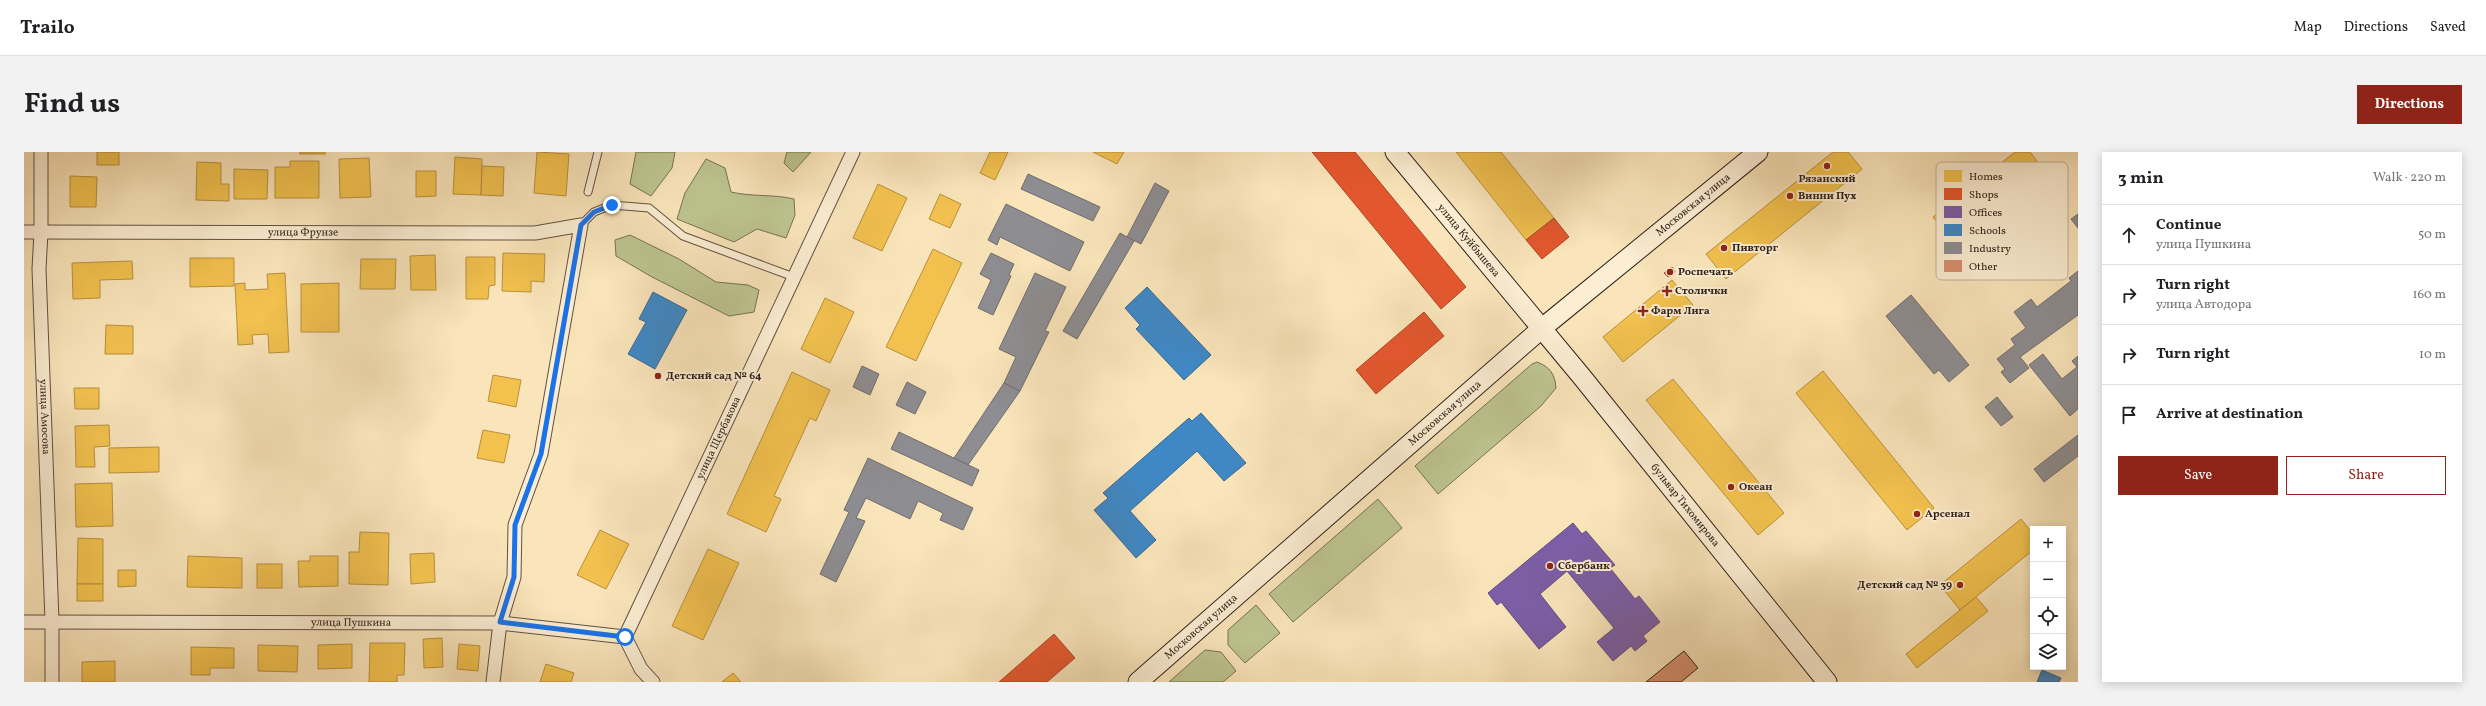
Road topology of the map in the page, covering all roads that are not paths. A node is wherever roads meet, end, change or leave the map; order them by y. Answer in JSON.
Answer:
{"nodes":[{"id":1,"x":41,"y":152,"type":"edge"},
{"id":2,"x":598,"y":152,"type":"edge"},
{"id":3,"x":853,"y":152,"type":"edge"},
{"id":4,"x":1395,"y":152,"type":"edge"},
{"id":5,"x":1758,"y":152,"type":"edge"},
{"id":6,"x":588,"y":192,"type":"dead end"},
{"id":7,"x":581,"y":225,"type":"junction"},
{"id":8,"x":24,"y":232,"type":"edge"},
{"id":9,"x":41,"y":232,"type":"junction"},
{"id":10,"x":794,"y":277,"type":"junction"},
{"id":11,"x":1541,"y":329,"type":"junction"},
{"id":12,"x":52,"y":621,"type":"junction"},
{"id":13,"x":24,"y":622,"type":"edge"},
{"id":14,"x":500,"y":622,"type":"junction"},
{"id":15,"x":625,"y":637,"type":"junction"},
{"id":16,"x":52,"y":682,"type":"edge"},
{"id":17,"x":493,"y":682,"type":"edge"},
{"id":18,"x":653,"y":682,"type":"edge"},
{"id":19,"x":1138,"y":682,"type":"edge"},
{"id":20,"x":1827,"y":682,"type":"edge"}],
"edges":[{"from":1,"to":9,"type":"street","name":"улица Амосова"},
{"from":2,"to":6,"type":"lane"},
{"from":3,"to":10,"type":"street","name":"улица Щербакова"},
{"from":4,"to":11,"type":"main road","name":"улица Куйбышева"},
{"from":5,"to":11,"type":"main road","name":"Московская улица"},
{"from":7,"to":9,"type":"street","name":"улица Фрунзе"},
{"from":7,"to":10,"type":"lane"},
{"from":7,"to":14,"type":"street"},
{"from":8,"to":9,"type":"street","name":"улица Фрунзе"},
{"from":9,"to":12,"type":"street","name":"улица Амосова"},
{"from":10,"to":15,"type":"street","name":"улица Щербакова"},
{"from":11,"to":19,"type":"main road","name":"Московская улица"},
{"from":11,"to":20,"type":"main road","name":"бульвар Тихомирова"},
{"from":12,"to":13,"type":"street","name":"улица Пушкина"},
{"from":12,"to":14,"type":"street","name":"улица Пушкина"},
{"from":12,"to":16,"type":"street","name":"улица Амосова"},
{"from":14,"to":15,"type":"street","name":"улица Пушкина"},
{"from":14,"to":17,"type":"street"},
{"from":15,"to":18,"type":"street"}]}
